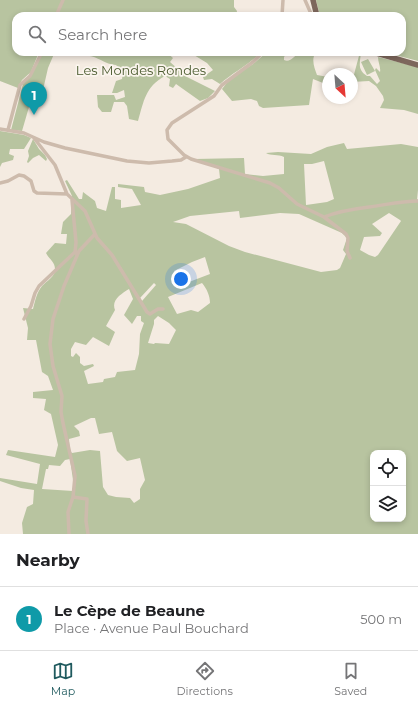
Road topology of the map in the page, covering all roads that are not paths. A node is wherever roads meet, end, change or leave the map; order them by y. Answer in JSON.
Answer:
{"nodes":[{"id":1,"x":63,"y":0,"type":"edge"},
{"id":2,"x":283,"y":0,"type":"edge"},
{"id":3,"x":305,"y":0,"type":"edge"},
{"id":4,"x":313,"y":0,"type":"edge"},
{"id":5,"x":58,"y":12,"type":"edge"},
{"id":6,"x":282,"y":12,"type":"edge"},
{"id":7,"x":310,"y":12,"type":"edge"},
{"id":8,"x":316,"y":12,"type":"edge"},
{"id":9,"x":40,"y":56,"type":"edge"},
{"id":10,"x":259,"y":56,"type":"edge"},
{"id":11,"x":387,"y":56,"type":"edge"},
{"id":12,"x":418,"y":65,"type":"edge"},
{"id":13,"x":0,"y":129,"type":"edge"},
{"id":14,"x":8,"y":130,"type":"junction"},
{"id":15,"x":34,"y":138,"type":"junction"},
{"id":16,"x":186,"y":157,"type":"junction"},
{"id":17,"x":0,"y":183,"type":"edge"},
{"id":18,"x":67,"y":194,"type":"junction"},
{"id":19,"x":72,"y":200,"type":"junction"},
{"id":20,"x":418,"y":201,"type":"edge"},
{"id":21,"x":324,"y":217,"type":"junction"},
{"id":22,"x":95,"y":234,"type":"junction"},
{"id":23,"x":75,"y":252,"type":"junction"},
{"id":24,"x":350,"y":258,"type":"dead end"},
{"id":25,"x":75,"y":260,"type":"junction"},
{"id":26,"x":163,"y":309,"type":"dead end"},
{"id":27,"x":24,"y":319,"type":"dead end"},
{"id":28,"x":73,"y":497,"type":"junction"},
{"id":29,"x":69,"y":534,"type":"edge"},
{"id":30,"x":88,"y":534,"type":"edge"}],
"edges":[{"from":1,"to":5,"type":"street"},
{"from":2,"to":6,"type":"street"},
{"from":3,"to":7,"type":"street"},
{"from":4,"to":8,"type":"main road"},
{"from":9,"to":14,"type":"street"},
{"from":10,"to":16,"type":"street"},
{"from":11,"to":12,"type":"main road"},
{"from":13,"to":14,"type":"street"},
{"from":14,"to":15,"type":"street"},
{"from":15,"to":16,"type":"street"},
{"from":15,"to":18,"type":"street"},
{"from":16,"to":21,"type":"street"},
{"from":17,"to":18,"type":"street"},
{"from":18,"to":19,"type":"street"},
{"from":19,"to":22,"type":"street"},
{"from":19,"to":23,"type":"street"},
{"from":20,"to":21,"type":"street"},
{"from":21,"to":24,"type":"street"},
{"from":22,"to":25,"type":"street"},
{"from":22,"to":26,"type":"street"},
{"from":23,"to":25,"type":"street"},
{"from":23,"to":27,"type":"street"},
{"from":25,"to":28,"type":"street"},
{"from":28,"to":29,"type":"street"},
{"from":28,"to":30,"type":"street"}]}
